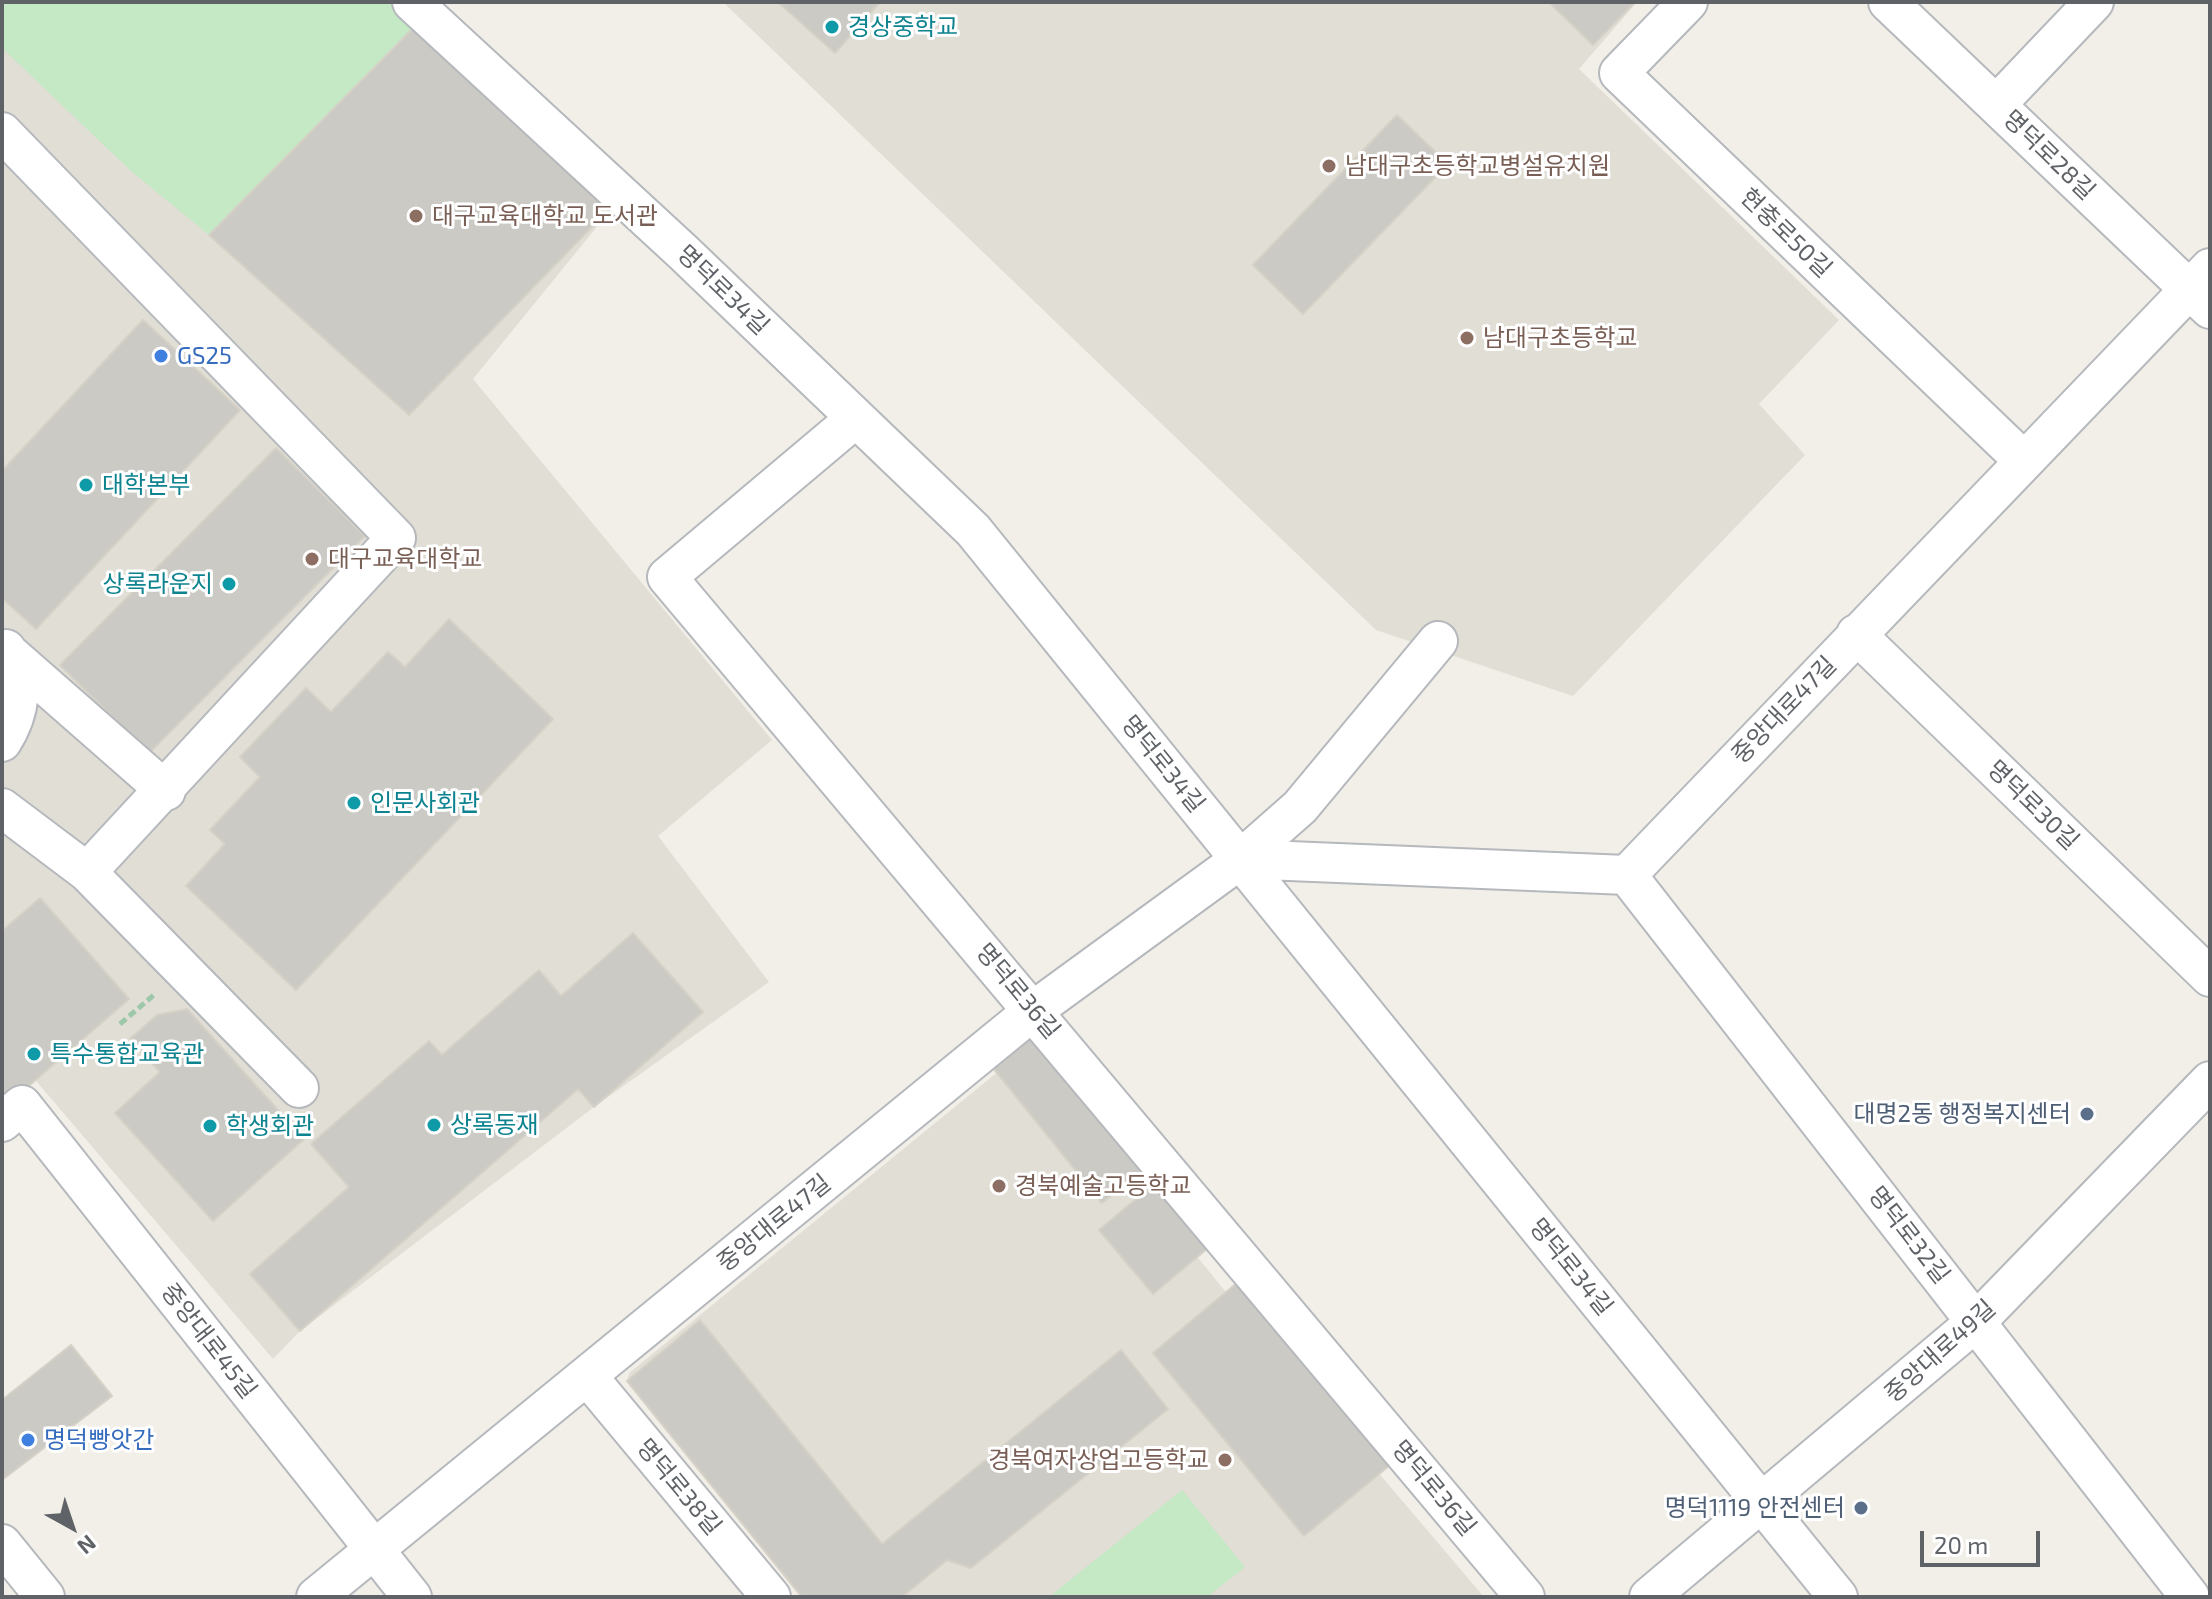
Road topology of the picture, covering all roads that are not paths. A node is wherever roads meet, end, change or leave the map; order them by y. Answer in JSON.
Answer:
{"nodes":[{"id":1,"x":412,"y":2,"type":"edge"},
{"id":2,"x":1688,"y":2,"type":"edge"},
{"id":3,"x":1888,"y":2,"type":"edge"},
{"id":4,"x":2094,"y":2,"type":"edge"},
{"id":5,"x":1996,"y":105,"type":"junction"},
{"id":6,"x":2,"y":132,"type":"edge"},
{"id":7,"x":2203,"y":289,"type":"edge"},
{"id":8,"x":856,"y":418,"type":"junction"},
{"id":9,"x":2024,"y":461,"type":"junction"},
{"id":10,"x":1856,"y":634,"type":"junction"},
{"id":11,"x":1438,"y":641,"type":"dead end"},
{"id":12,"x":6,"y":649,"type":"edge"},
{"id":13,"x":2,"y":742,"type":"edge"},
{"id":14,"x":166,"y":791,"type":"junction"},
{"id":15,"x":2,"y":808,"type":"edge"},
{"id":16,"x":1241,"y":859,"type":"junction"},
{"id":17,"x":87,"y":872,"type":"junction"},
{"id":18,"x":1627,"y":875,"type":"junction"},
{"id":19,"x":2210,"y":977,"type":"edge"},
{"id":20,"x":1034,"y":1010,"type":"junction"},
{"id":21,"x":2210,"y":1081,"type":"edge"},
{"id":22,"x":299,"y":1088,"type":"dead end"},
{"id":23,"x":2,"y":1122,"type":"edge"},
{"id":24,"x":1977,"y":1321,"type":"junction"},
{"id":25,"x":588,"y":1377,"type":"junction"},
{"id":26,"x":1763,"y":1504,"type":"junction"},
{"id":27,"x":2,"y":1544,"type":"edge"},
{"id":28,"x":375,"y":1551,"type":"junction"},
{"id":29,"x":45,"y":1597,"type":"edge"},
{"id":30,"x":316,"y":1597,"type":"edge"},
{"id":31,"x":412,"y":1597,"type":"edge"},
{"id":32,"x":771,"y":1597,"type":"edge"},
{"id":33,"x":1525,"y":1597,"type":"edge"},
{"id":34,"x":1649,"y":1597,"type":"edge"},
{"id":35,"x":1838,"y":1597,"type":"edge"},
{"id":36,"x":2190,"y":1597,"type":"edge"}],
"edges":[{"from":1,"to":8,"type":"street","name":"명덕로34길"},
{"from":2,"to":9,"type":"street","name":"현충로50길"},
{"from":3,"to":5,"type":"street","name":"명덕로28길"},
{"from":4,"to":5,"type":"street"},
{"from":5,"to":7,"type":"street","name":"명덕로28길"},
{"from":6,"to":14,"type":"street"},
{"from":7,"to":9,"type":"street","name":"중앙대로47길"},
{"from":8,"to":16,"type":"street","name":"명덕로34길"},
{"from":8,"to":20,"type":"street","name":"명덕로36길"},
{"from":9,"to":10,"type":"street","name":"중앙대로47길"},
{"from":10,"to":18,"type":"street","name":"중앙대로47길"},
{"from":10,"to":19,"type":"street","name":"명덕로30길"},
{"from":11,"to":16,"type":"street","name":"중앙대로47길"},
{"from":12,"to":13,"type":"street"},
{"from":12,"to":14,"type":"street"},
{"from":14,"to":17,"type":"street"},
{"from":15,"to":17,"type":"street"},
{"from":16,"to":18,"type":"street"},
{"from":16,"to":20,"type":"street","name":"중앙대로47길"},
{"from":16,"to":26,"type":"street","name":"명덕로34길"},
{"from":17,"to":22,"type":"street"},
{"from":18,"to":24,"type":"street","name":"명덕로32길"},
{"from":20,"to":25,"type":"street","name":"중앙대로47길"},
{"from":20,"to":33,"type":"street","name":"명덕로36길"},
{"from":21,"to":24,"type":"street","name":"중앙대로49길"},
{"from":23,"to":28,"type":"street","name":"중앙대로45길"},
{"from":24,"to":26,"type":"street","name":"중앙대로49길"},
{"from":24,"to":36,"type":"street","name":"명덕로32길"},
{"from":25,"to":28,"type":"street","name":"중앙대로47길"},
{"from":25,"to":32,"type":"street","name":"명덕로38길"},
{"from":26,"to":34,"type":"street","name":"중앙대로49길"},
{"from":26,"to":35,"type":"street","name":"명덕로34길"},
{"from":27,"to":29,"type":"street"},
{"from":28,"to":30,"type":"street","name":"중앙대로47길"},
{"from":28,"to":31,"type":"street","name":"중앙대로45길"}]}
